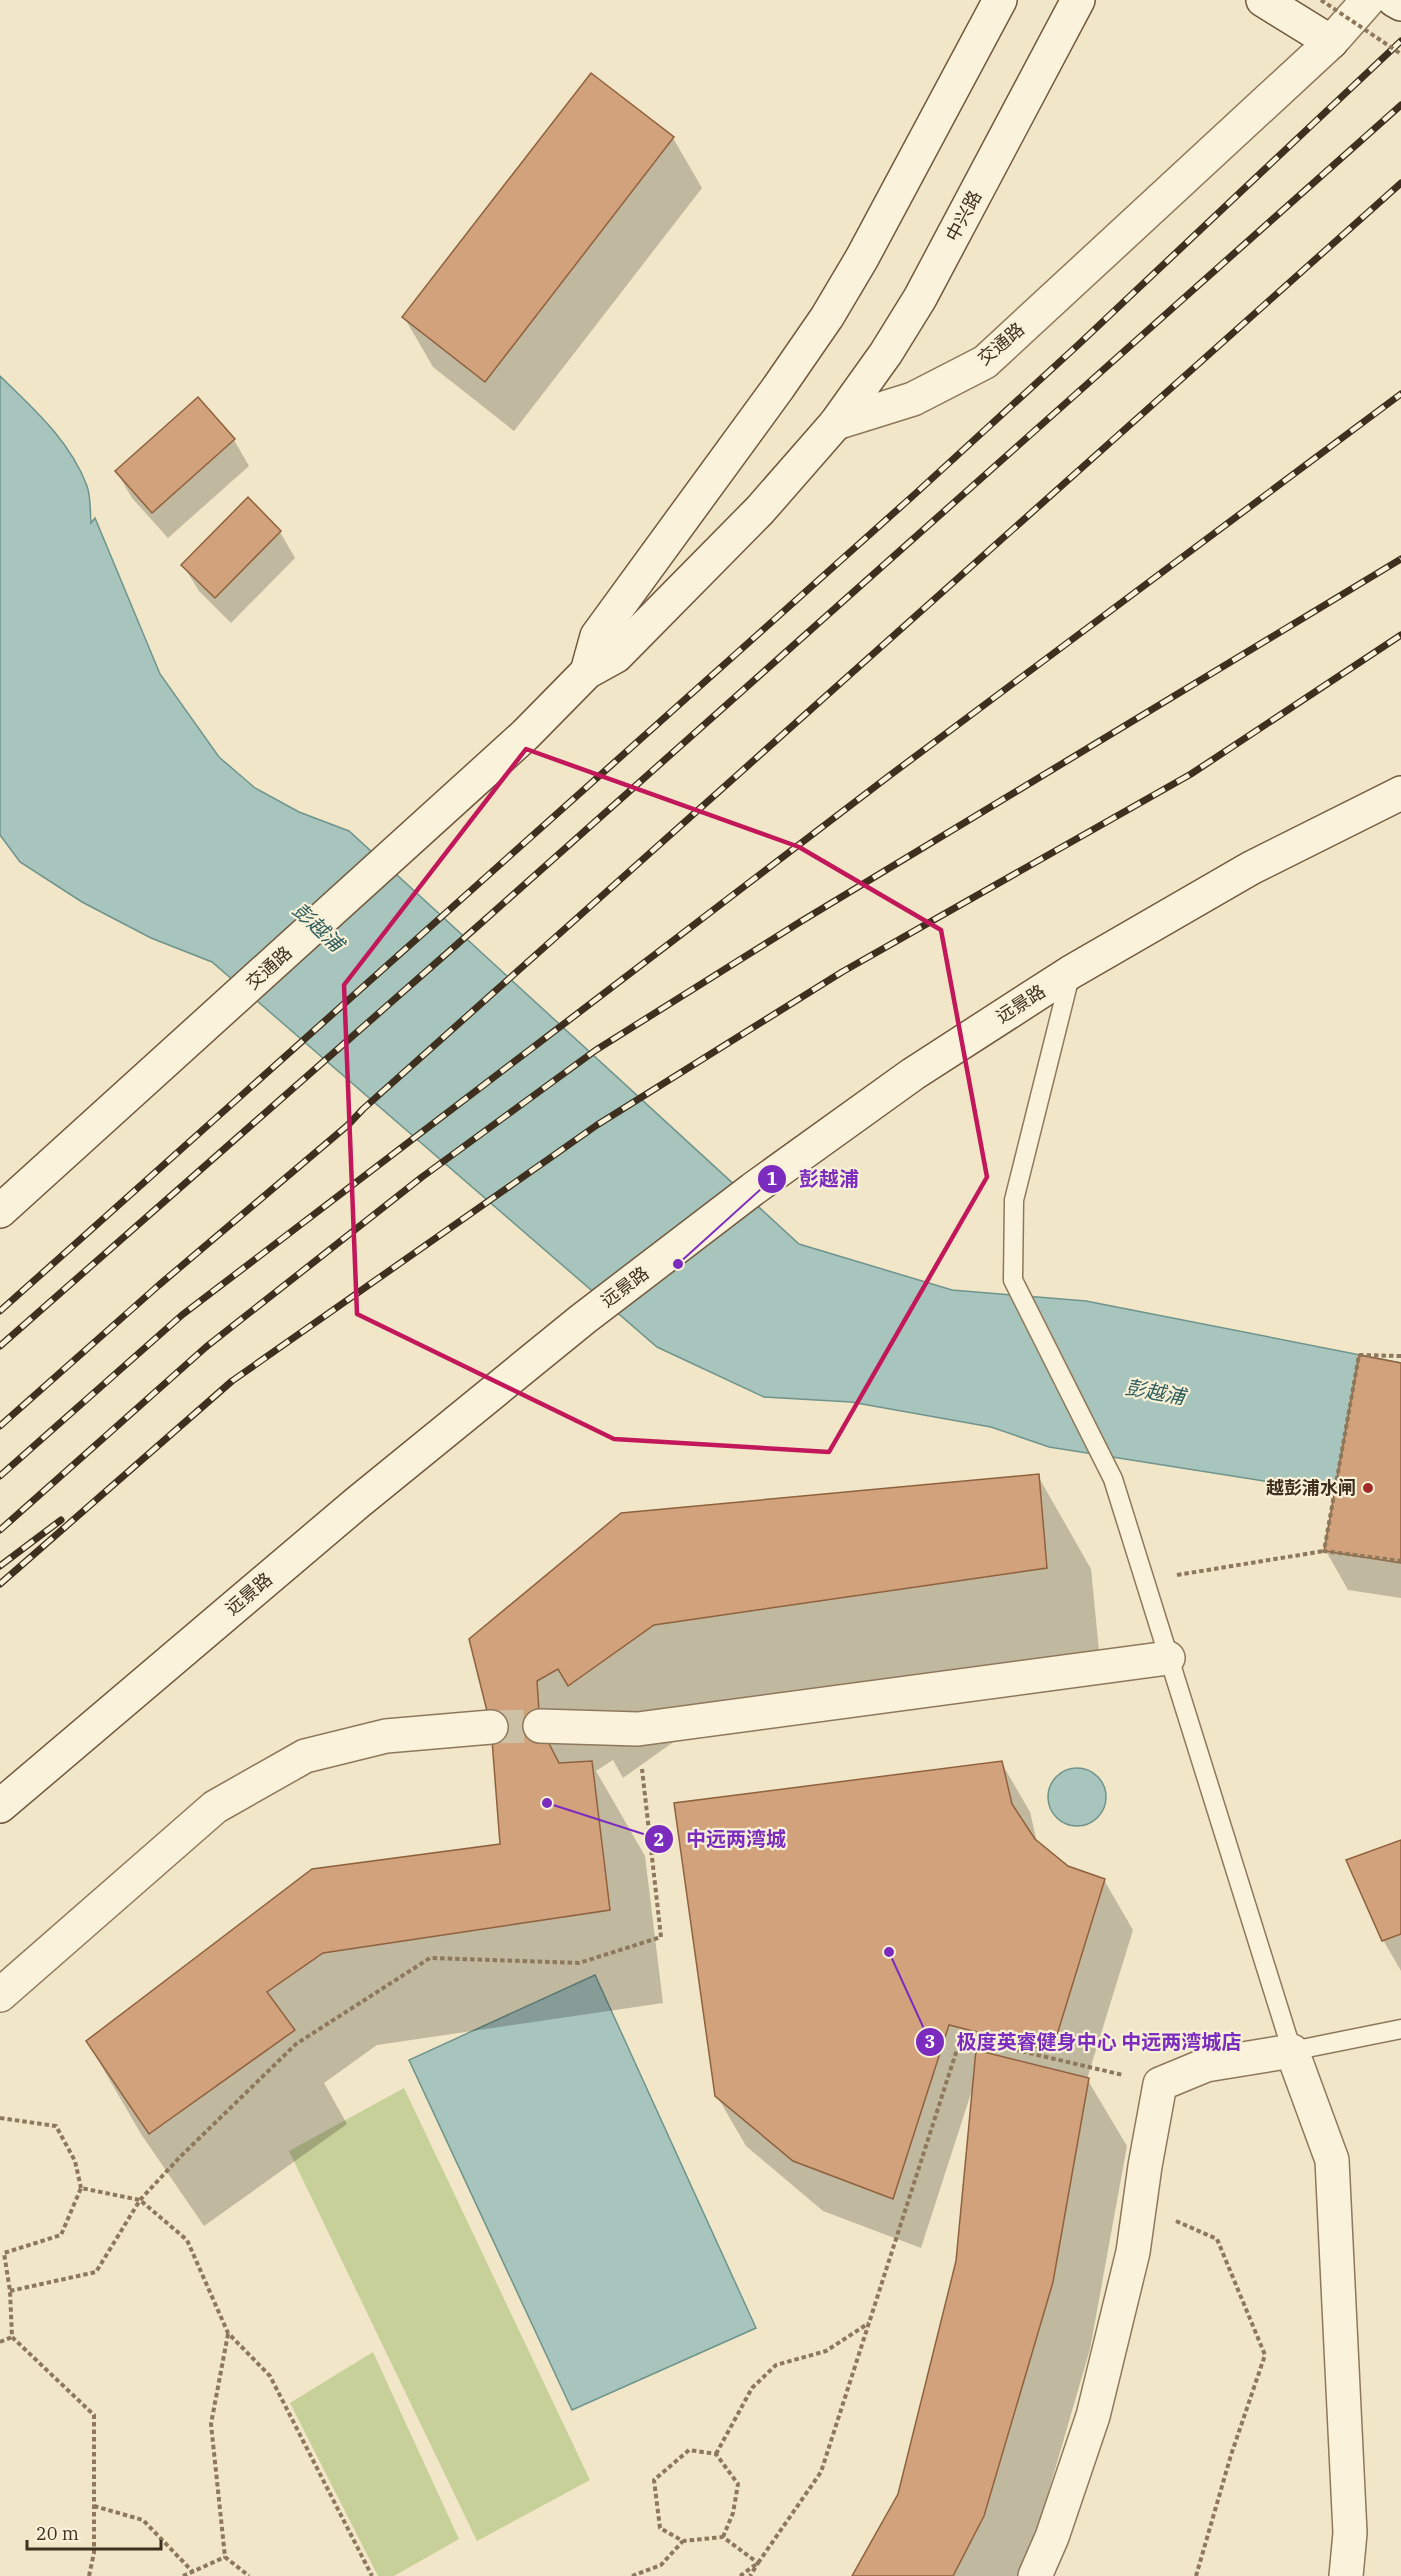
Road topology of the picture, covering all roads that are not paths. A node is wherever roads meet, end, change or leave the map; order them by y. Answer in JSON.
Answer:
{"nodes":[{"id":1,"x":1000,"y":0,"type":"edge"},
{"id":2,"x":1077,"y":0,"type":"edge"},
{"id":3,"x":1263,"y":0,"type":"edge"},
{"id":4,"x":1368,"y":0,"type":"edge"},
{"id":5,"x":1394,"y":0,"type":"edge"},
{"id":6,"x":1401,"y":4,"type":"edge"},
{"id":7,"x":1331,"y":42,"type":"junction"},
{"id":8,"x":836,"y":423,"type":"junction"},
{"id":9,"x":587,"y":672,"type":"junction"},
{"id":10,"x":1401,"y":793,"type":"edge"},
{"id":11,"x":1071,"y":972,"type":"junction"},
{"id":12,"x":0,"y":1211,"type":"edge"},
{"id":13,"x":1167,"y":1658,"type":"junction"},
{"id":14,"x":540,"y":1726,"type":"tunnel mouth"},
{"id":15,"x":492,"y":1727,"type":"tunnel mouth"},
{"id":16,"x":0,"y":1806,"type":"edge"},
{"id":17,"x":0,"y":1995,"type":"edge"},
{"id":18,"x":1401,"y":2029,"type":"edge"},
{"id":19,"x":1292,"y":2051,"type":"junction"},
{"id":20,"x":1035,"y":2576,"type":"edge"},
{"id":21,"x":1346,"y":2576,"type":"edge"}],
"edges":[{"from":1,"to":9,"type":"street","name":"交通路"},
{"from":2,"to":8,"type":"street","name":"中兴路"},
{"from":3,"to":7,"type":"street"},
{"from":4,"to":7,"type":"street","name":"交通路"},
{"from":5,"to":6,"type":"street"},
{"from":7,"to":8,"type":"street","name":"交通路"},
{"from":8,"to":9,"type":"street","name":"交通路"},
{"from":9,"to":12,"type":"street","name":"交通路"},
{"from":10,"to":11,"type":"street","name":"远景路"},
{"from":11,"to":13,"type":"lane"},
{"from":11,"to":16,"type":"street","name":"远景路"},
{"from":13,"to":14,"type":"street"},
{"from":13,"to":19,"type":"lane"},
{"from":15,"to":17,"type":"street"},
{"from":18,"to":19,"type":"lane"},
{"from":19,"to":20,"type":"street"},
{"from":19,"to":21,"type":"street"}]}
